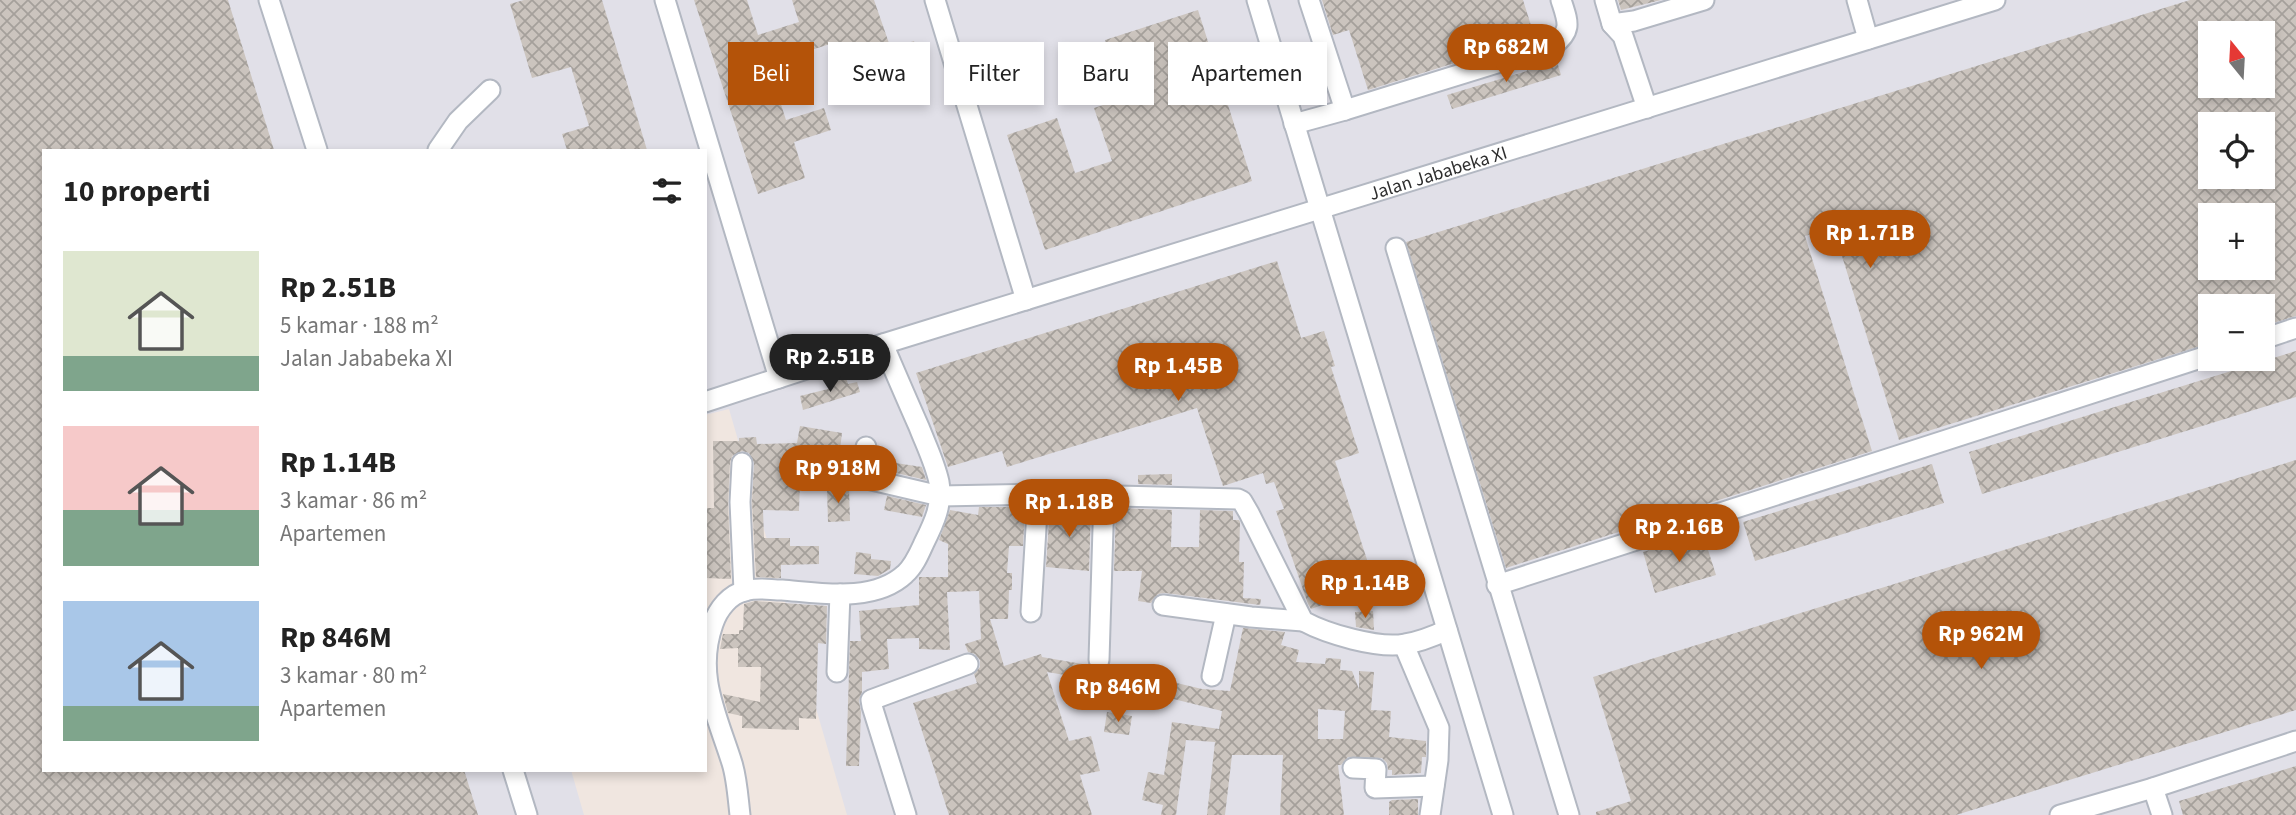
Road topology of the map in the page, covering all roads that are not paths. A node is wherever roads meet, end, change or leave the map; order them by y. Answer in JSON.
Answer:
{"nodes":[{"id":1,"x":269,"y":0,"type":"edge"},
{"id":2,"x":664,"y":0,"type":"edge"},
{"id":3,"x":935,"y":0,"type":"edge"},
{"id":4,"x":1257,"y":0,"type":"edge"},
{"id":5,"x":1309,"y":0,"type":"edge"},
{"id":6,"x":1561,"y":0,"type":"edge"},
{"id":7,"x":1605,"y":0,"type":"edge"},
{"id":8,"x":1704,"y":0,"type":"edge"},
{"id":9,"x":1857,"y":0,"type":"edge"},
{"id":10,"x":1995,"y":0,"type":"edge"},
{"id":11,"x":1941,"y":8,"type":"edge"},
{"id":12,"x":1612,"y":24,"type":"junction"},
{"id":13,"x":1868,"y":39,"type":"junction"},
{"id":14,"x":490,"y":90,"type":"dead end"},
{"id":15,"x":1647,"y":108,"type":"junction"},
{"id":16,"x":1345,"y":110,"type":"junction"},
{"id":17,"x":1294,"y":124,"type":"junction"},
{"id":18,"x":317,"y":149,"type":"edge"},
{"id":19,"x":439,"y":149,"type":"edge"},
{"id":20,"x":1320,"y":209,"type":"junction"},
{"id":21,"x":1396,"y":248,"type":"dead end"},
{"id":22,"x":1026,"y":300,"type":"junction"},
{"id":23,"x":2296,"y":328,"type":"edge"},
{"id":24,"x":2275,"y":335,"type":"edge"},
{"id":25,"x":883,"y":344,"type":"junction"},
{"id":26,"x":2198,"y":359,"type":"edge"},
{"id":27,"x":779,"y":379,"type":"junction"},
{"id":28,"x":707,"y":401,"type":"edge"},
{"id":29,"x":866,"y":447,"type":"dead end"},
{"id":30,"x":742,"y":463,"type":"dead end"},
{"id":31,"x":1038,"y":494,"type":"junction"},
{"id":32,"x":1104,"y":495,"type":"junction"},
{"id":33,"x":940,"y":496,"type":"junction"},
{"id":34,"x":1497,"y":585,"type":"junction"},
{"id":35,"x":744,"y":591,"type":"junction"},
{"id":36,"x":840,"y":594,"type":"junction"},
{"id":37,"x":1163,"y":606,"type":"dead end"},
{"id":38,"x":1031,"y":612,"type":"dead end"},
{"id":39,"x":1226,"y":614,"type":"junction"},
{"id":40,"x":1303,"y":621,"type":"junction"},
{"id":41,"x":1447,"y":630,"type":"junction"},
{"id":42,"x":1404,"y":645,"type":"junction"},
{"id":43,"x":707,"y":656,"type":"edge"},
{"id":44,"x":1099,"y":660,"type":"dead end"},
{"id":45,"x":968,"y":664,"type":"dead end"},
{"id":46,"x":837,"y":672,"type":"dead end"},
{"id":47,"x":1212,"y":676,"type":"dead end"},
{"id":48,"x":707,"y":684,"type":"edge"},
{"id":49,"x":2296,"y":741,"type":"edge"},
{"id":50,"x":1353,"y":768,"type":"dead end"},
{"id":51,"x":514,"y":772,"type":"edge"},
{"id":52,"x":1434,"y":786,"type":"junction"},
{"id":53,"x":2153,"y":788,"type":"junction"},
{"id":54,"x":527,"y":815,"type":"edge"},
{"id":55,"x":740,"y":815,"type":"edge"},
{"id":56,"x":906,"y":815,"type":"edge"},
{"id":57,"x":1430,"y":815,"type":"edge"},
{"id":58,"x":1503,"y":815,"type":"edge"},
{"id":59,"x":1569,"y":815,"type":"edge"},
{"id":60,"x":2060,"y":815,"type":"edge"},
{"id":61,"x":2162,"y":815,"type":"edge"}],
"edges":[{"from":1,"to":18,"type":"street"},
{"from":2,"to":27,"type":"street"},
{"from":3,"to":22,"type":"street"},
{"from":4,"to":17,"type":"street"},
{"from":5,"to":16,"type":"street"},
{"from":6,"to":16,"type":"street"},
{"from":7,"to":12,"type":"street"},
{"from":8,"to":12,"type":"street"},
{"from":9,"to":13,"type":"street"},
{"from":10,"to":11,"type":"street","name":"Jalan Jababeka XI"},
{"from":11,"to":13,"type":"street","name":"Jalan Jababeka XI"},
{"from":12,"to":15,"type":"street"},
{"from":13,"to":15,"type":"street","name":"Jalan Jababeka XI"},
{"from":14,"to":19,"type":"street"},
{"from":15,"to":20,"type":"street","name":"Jalan Jababeka XI"},
{"from":16,"to":17,"type":"street"},
{"from":17,"to":20,"type":"street"},
{"from":20,"to":22,"type":"street","name":"Jalan Jababeka XI"},
{"from":20,"to":41,"type":"street"},
{"from":21,"to":34,"type":"street"},
{"from":22,"to":25,"type":"street","name":"Jalan Jababeka XI"},
{"from":23,"to":24,"type":"street"},
{"from":25,"to":27,"type":"street","name":"Jalan Jababeka XI"},
{"from":25,"to":33,"type":"street"},
{"from":26,"to":34,"type":"street"},
{"from":27,"to":28,"type":"street","name":"Jalan Jababeka XI"},
{"from":29,"to":33,"type":"street"},
{"from":30,"to":35,"type":"street"},
{"from":31,"to":32,"type":"street"},
{"from":31,"to":33,"type":"street"},
{"from":31,"to":38,"type":"street"},
{"from":32,"to":40,"type":"street"},
{"from":32,"to":44,"type":"street"},
{"from":33,"to":36,"type":"street"},
{"from":34,"to":59,"type":"street"},
{"from":35,"to":36,"type":"street"},
{"from":35,"to":43,"type":"street"},
{"from":36,"to":46,"type":"street"},
{"from":37,"to":39,"type":"street"},
{"from":39,"to":40,"type":"street"},
{"from":39,"to":47,"type":"street"},
{"from":40,"to":42,"type":"street"},
{"from":41,"to":42,"type":"street"},
{"from":41,"to":58,"type":"street"},
{"from":42,"to":52,"type":"street"},
{"from":45,"to":56,"type":"street"},
{"from":48,"to":55,"type":"street"},
{"from":49,"to":53,"type":"street"},
{"from":50,"to":52,"type":"street"},
{"from":51,"to":54,"type":"street"},
{"from":52,"to":57,"type":"street"},
{"from":53,"to":60,"type":"street"},
{"from":53,"to":61,"type":"street"}]}
